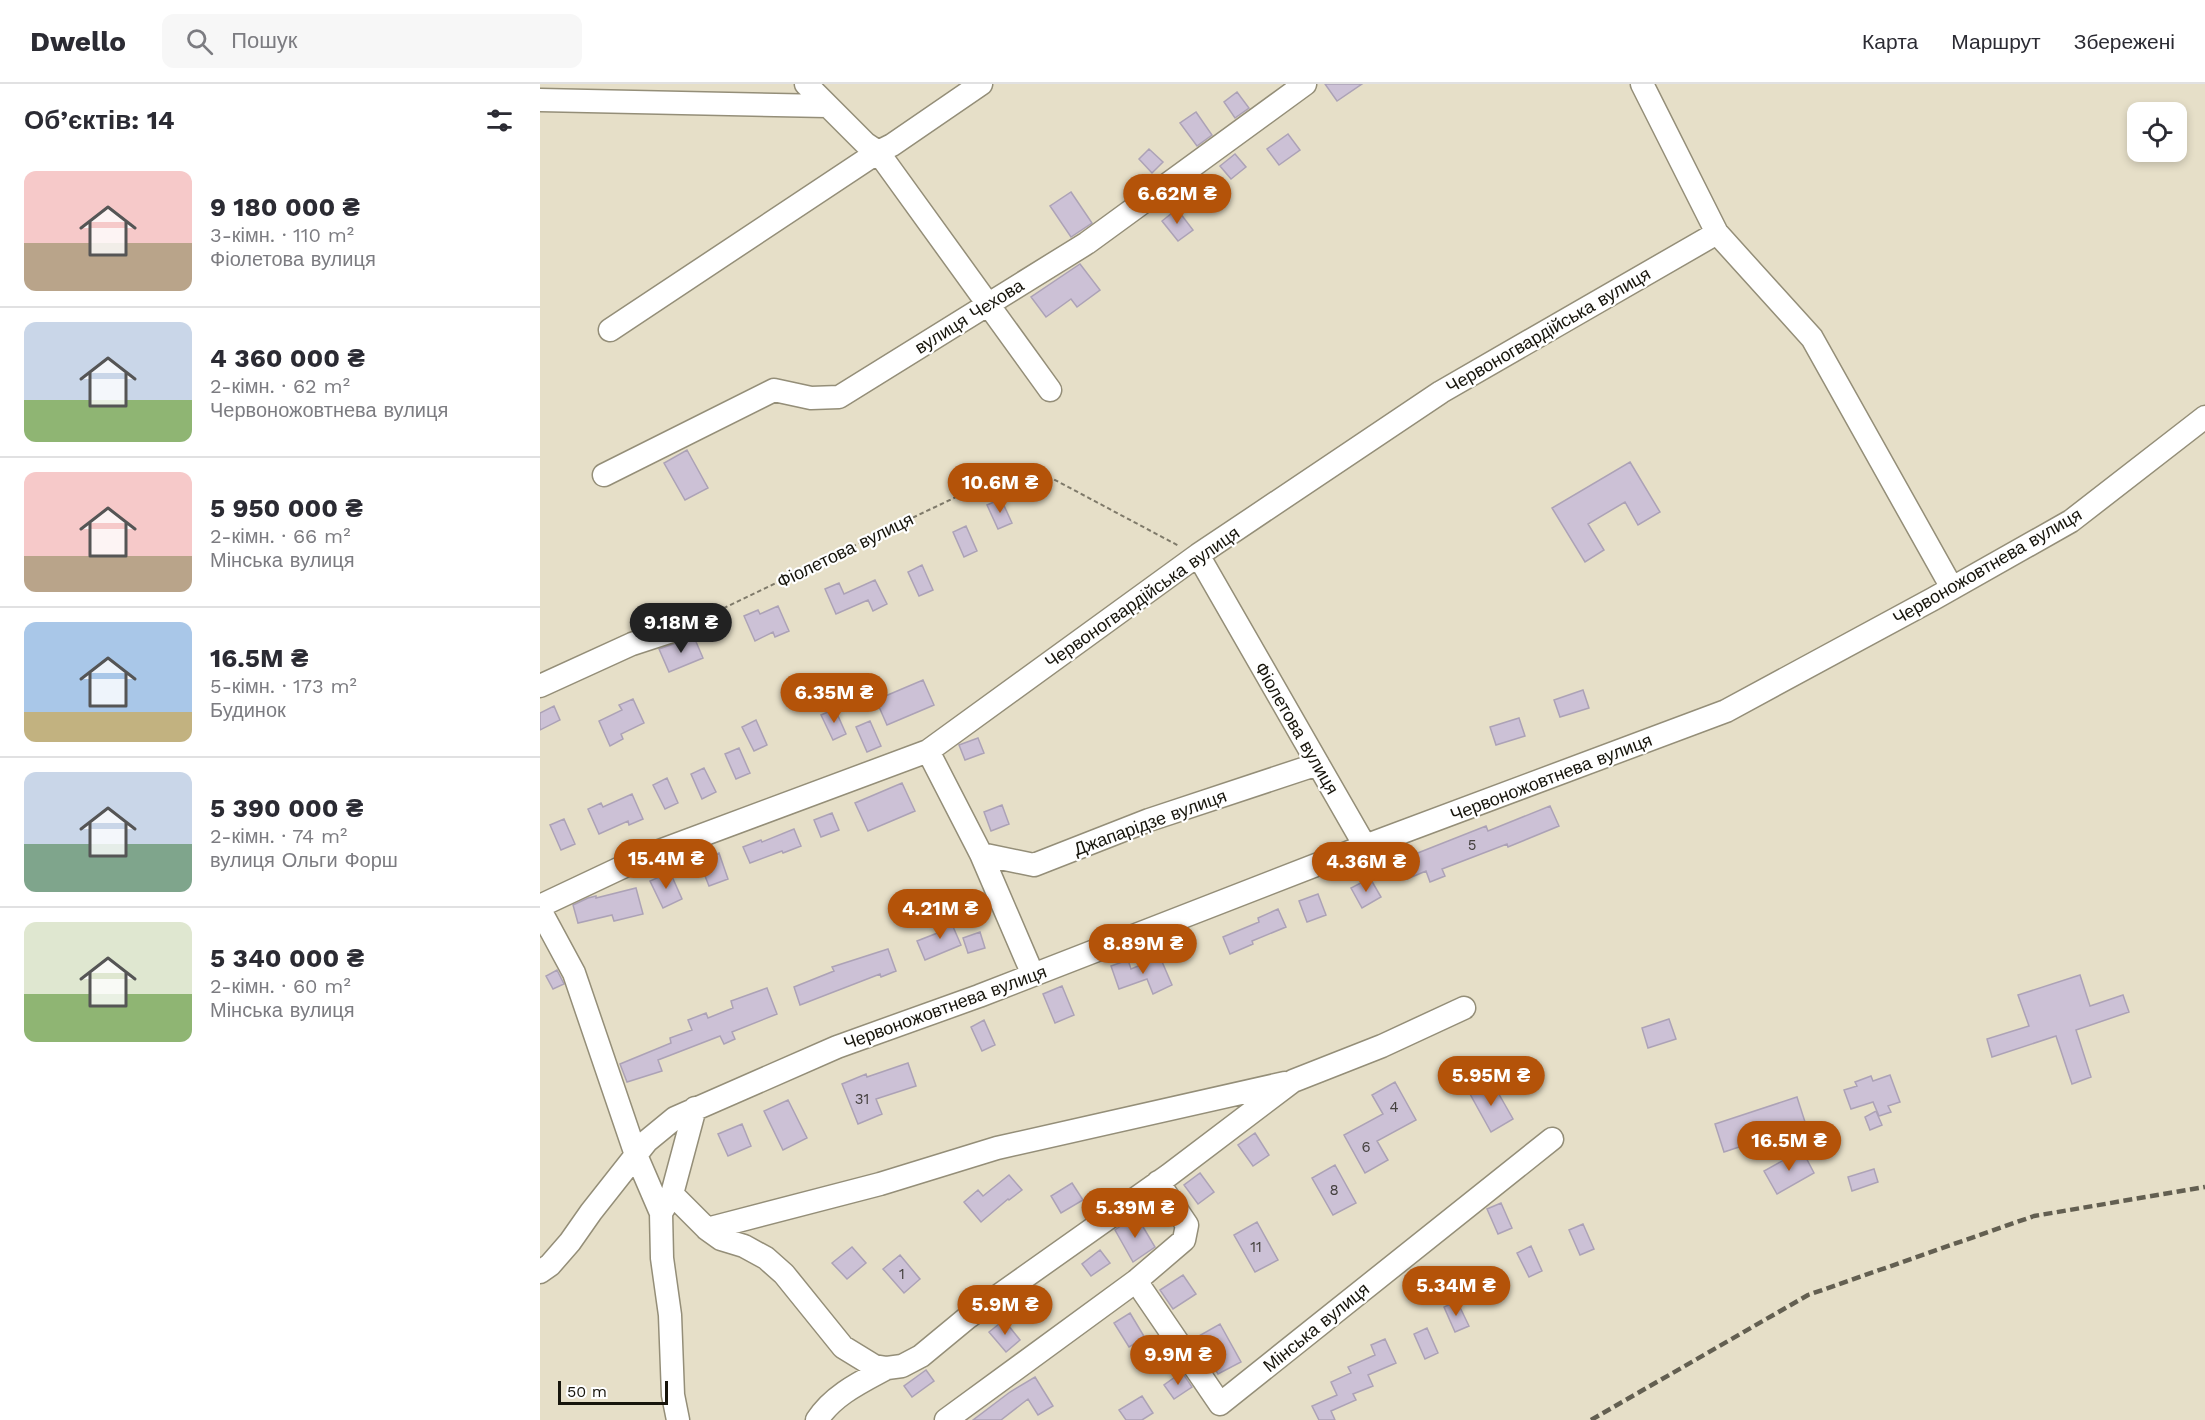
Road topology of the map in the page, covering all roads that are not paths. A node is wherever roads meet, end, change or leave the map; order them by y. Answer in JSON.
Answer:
{"nodes":[{"id":1,"x":806,"y":84,"type":"edge"},
{"id":2,"x":981,"y":84,"type":"edge"},
{"id":3,"x":1305,"y":84,"type":"edge"},
{"id":4,"x":1642,"y":84,"type":"edge"},
{"id":5,"x":540,"y":100,"type":"edge"},
{"id":6,"x":827,"y":106,"type":"junction"},
{"id":7,"x":885,"y":149,"type":"junction"},
{"id":8,"x":1717,"y":233,"type":"junction"},
{"id":9,"x":988,"y":304,"type":"junction"},
{"id":10,"x":610,"y":330,"type":"dead end"},
{"id":11,"x":1050,"y":390,"type":"dead end"},
{"id":12,"x":2205,"y":417,"type":"edge"},
{"id":13,"x":604,"y":476,"type":"dead end"},
{"id":14,"x":1198,"y":555,"type":"junction"},
{"id":15,"x":1952,"y":588,"type":"junction"},
{"id":16,"x":687,"y":626,"type":"road end"},
{"id":17,"x":540,"y":686,"type":"edge"},
{"id":18,"x":928,"y":751,"type":"junction"},
{"id":19,"x":1318,"y":764,"type":"junction"},
{"id":20,"x":1365,"y":846,"type":"junction"},
{"id":21,"x":981,"y":854,"type":"junction"},
{"id":22,"x":540,"y":906,"type":"edge"},
{"id":23,"x":540,"y":910,"type":"edge"},
{"id":24,"x":1033,"y":975,"type":"junction"},
{"id":25,"x":1464,"y":1008,"type":"dead end"},
{"id":26,"x":1293,"y":1081,"type":"junction"},
{"id":27,"x":694,"y":1108,"type":"junction"},
{"id":28,"x":1552,"y":1139,"type":"dead end"},
{"id":29,"x":636,"y":1155,"type":"junction"},
{"id":30,"x":1158,"y":1182,"type":"junction"},
{"id":31,"x":667,"y":1204,"type":"junction"},
{"id":32,"x":707,"y":1229,"type":"junction"},
{"id":33,"x":540,"y":1272,"type":"edge"},
{"id":34,"x":1136,"y":1281,"type":"junction"},
{"id":35,"x":887,"y":1368,"type":"junction"},
{"id":36,"x":827,"y":1416,"type":"edge"},
{"id":37,"x":678,"y":1420,"type":"edge"},
{"id":38,"x":946,"y":1420,"type":"edge"}],
"edges":[{"from":1,"to":6,"type":"street"},
{"from":2,"to":7,"type":"street"},
{"from":3,"to":9,"type":"street","name":"вулиця Чехова"},
{"from":4,"to":8,"type":"street"},
{"from":5,"to":6,"type":"street"},
{"from":6,"to":7,"type":"street"},
{"from":7,"to":9,"type":"street"},
{"from":7,"to":10,"type":"street"},
{"from":8,"to":14,"type":"street","name":"Червоногвардійська вулиця"},
{"from":8,"to":15,"type":"street"},
{"from":9,"to":11,"type":"street"},
{"from":9,"to":13,"type":"street","name":"вулиця Чехова"},
{"from":12,"to":15,"type":"street","name":"Червоножовтнева вулиця"},
{"from":14,"to":18,"type":"street","name":"Червоногвардійська вулиця"},
{"from":14,"to":19,"type":"street","name":"Фіолетова вулиця"},
{"from":15,"to":20,"type":"street","name":"Червоножовтнева вулиця"},
{"from":16,"to":17,"type":"street"},
{"from":18,"to":21,"type":"street"},
{"from":18,"to":22,"type":"street","name":"Червоногвардійська вулиця"},
{"from":19,"to":20,"type":"street","name":"Фіолетова вулиця"},
{"from":19,"to":21,"type":"street","name":"Джапарідзе вулиця"},
{"from":20,"to":24,"type":"street","name":"Червоножовтнева вулиця"},
{"from":21,"to":24,"type":"street"},
{"from":23,"to":29,"type":"street"},
{"from":24,"to":27,"type":"street","name":"Червоножовтнева вулиця"},
{"from":25,"to":26,"type":"street"},
{"from":26,"to":30,"type":"street"},
{"from":26,"to":32,"type":"street"},
{"from":27,"to":29,"type":"street","name":"Червоножовтнева вулиця"},
{"from":27,"to":31,"type":"street"},
{"from":28,"to":34,"type":"street","name":"Мінська вулиця"},
{"from":29,"to":31,"type":"street"},
{"from":29,"to":33,"type":"street","name":"Червоножовтнева вулиця"},
{"from":30,"to":34,"type":"street"},
{"from":30,"to":35,"type":"street"},
{"from":31,"to":32,"type":"street"},
{"from":31,"to":37,"type":"street"},
{"from":32,"to":35,"type":"street"},
{"from":34,"to":38,"type":"street"},
{"from":35,"to":36,"type":"street"}]}
